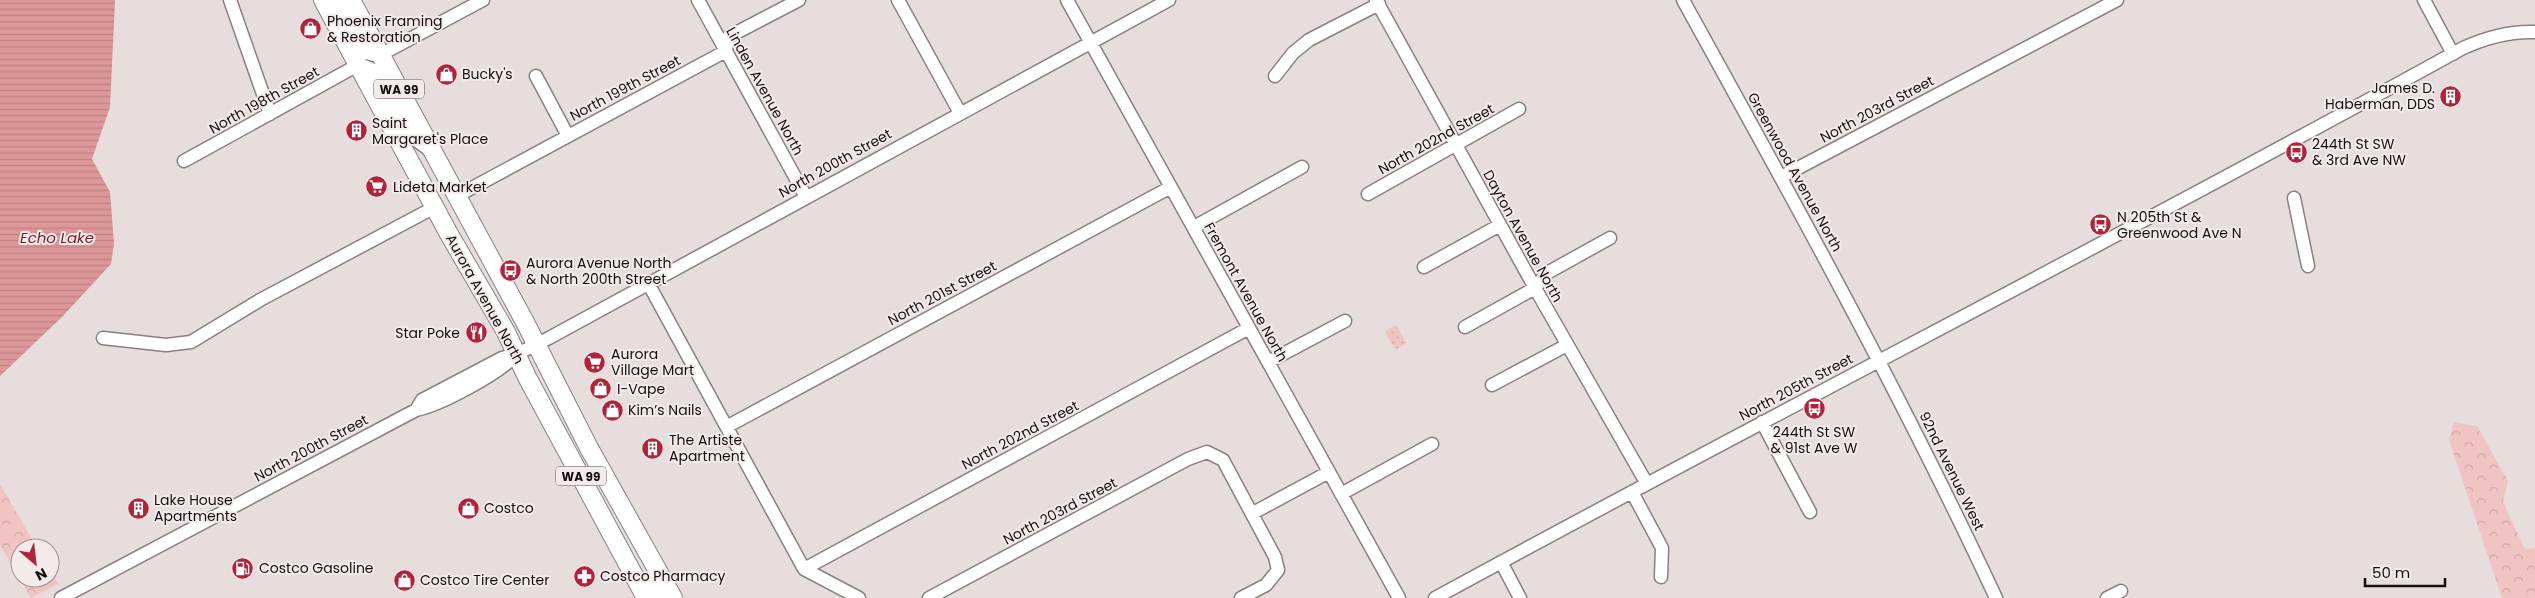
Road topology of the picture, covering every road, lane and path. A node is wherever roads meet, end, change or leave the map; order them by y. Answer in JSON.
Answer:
{"nodes":[{"id":1,"x":230,"y":0,"type":"edge"},
{"id":2,"x":323,"y":0,"type":"edge"},
{"id":3,"x":337,"y":0,"type":"edge"},
{"id":4,"x":351,"y":0,"type":"edge"},
{"id":5,"x":483,"y":0,"type":"edge"},
{"id":6,"x":698,"y":0,"type":"edge"},
{"id":7,"x":799,"y":0,"type":"edge"},
{"id":8,"x":898,"y":0,"type":"edge"},
{"id":9,"x":1068,"y":0,"type":"edge"},
{"id":10,"x":1169,"y":0,"type":"edge"},
{"id":11,"x":1683,"y":0,"type":"edge"},
{"id":12,"x":2117,"y":0,"type":"edge"},
{"id":13,"x":2424,"y":0,"type":"edge"},
{"id":14,"x":1377,"y":2,"type":"edge"},
{"id":15,"x":2535,"y":32,"type":"edge"},
{"id":16,"x":1091,"y":42,"type":"junction"},
{"id":17,"x":726,"y":51,"type":"junction"},
{"id":18,"x":2453,"y":54,"type":"junction"},
{"id":19,"x":380,"y":55,"type":"junction"},
{"id":20,"x":358,"y":65,"type":"junction"},
{"id":21,"x":536,"y":76,"type":"dead end"},
{"id":22,"x":1275,"y":76,"type":"dead end"},
{"id":23,"x":1519,"y":109,"type":"dead end"},
{"id":24,"x":960,"y":113,"type":"junction"},
{"id":25,"x":270,"y":114,"type":"junction"},
{"id":26,"x":568,"y":136,"type":"junction"},
{"id":27,"x":1456,"y":145,"type":"junction"},
{"id":28,"x":432,"y":150,"type":"junction"},
{"id":29,"x":184,"y":161,"type":"dead end"},
{"id":30,"x":1302,"y":167,"type":"dead end"},
{"id":31,"x":1781,"y":177,"type":"junction"},
{"id":32,"x":1171,"y":187,"type":"junction"},
{"id":33,"x":1368,"y":194,"type":"dead end"},
{"id":34,"x":457,"y":196,"type":"junction"},
{"id":35,"x":806,"y":197,"type":"junction"},
{"id":36,"x":2294,"y":198,"type":"dead end"},
{"id":37,"x":435,"y":207,"type":"junction"},
{"id":38,"x":1500,"y":225,"type":"junction"},
{"id":39,"x":1194,"y":228,"type":"junction"},
{"id":40,"x":1610,"y":238,"type":"dead end"},
{"id":41,"x":2308,"y":266,"type":"dead end"},
{"id":42,"x":1424,"y":267,"type":"dead end"},
{"id":43,"x":648,"y":283,"type":"junction"},
{"id":44,"x":1535,"y":288,"type":"junction"},
{"id":45,"x":1345,"y":321,"type":"dead end"},
{"id":46,"x":1465,"y":327,"type":"dead end"},
{"id":47,"x":1249,"y":328,"type":"junction"},
{"id":48,"x":103,"y":338,"type":"dead end"},
{"id":49,"x":536,"y":345,"type":"junction"},
{"id":50,"x":1568,"y":345,"type":"junction"},
{"id":51,"x":517,"y":354,"type":"junction"},
{"id":52,"x":1879,"y":359,"type":"junction"},
{"id":53,"x":1268,"y":362,"type":"junction"},
{"id":54,"x":1492,"y":385,"type":"dead end"},
{"id":55,"x":1762,"y":422,"type":"junction"},
{"id":56,"x":728,"y":426,"type":"junction"},
{"id":57,"x":1432,"y":444,"type":"dead end"},
{"id":58,"x":1329,"y":472,"type":"junction"},
{"id":59,"x":1647,"y":484,"type":"junction"},
{"id":60,"x":1632,"y":492,"type":"junction"},
{"id":61,"x":1341,"y":494,"type":"junction"},
{"id":62,"x":1810,"y":512,"type":"dead end"},
{"id":63,"x":1253,"y":513,"type":"junction"},
{"id":64,"x":1501,"y":562,"type":"junction"},
{"id":65,"x":804,"y":569,"type":"junction"},
{"id":66,"x":1661,"y":577,"type":"dead end"},
{"id":67,"x":636,"y":578,"type":"junction"},
{"id":68,"x":2121,"y":591,"type":"dead end"},
{"id":69,"x":61,"y":598,"type":"edge"},
{"id":70,"x":646,"y":598,"type":"edge"},
{"id":71,"x":659,"y":598,"type":"edge"},
{"id":72,"x":674,"y":598,"type":"edge"},
{"id":73,"x":859,"y":598,"type":"edge"},
{"id":74,"x":929,"y":598,"type":"edge"},
{"id":75,"x":1241,"y":598,"type":"edge"},
{"id":76,"x":1398,"y":598,"type":"edge"},
{"id":77,"x":1435,"y":598,"type":"edge"},
{"id":78,"x":1520,"y":598,"type":"edge"},
{"id":79,"x":1996,"y":598,"type":"edge"},
{"id":80,"x":2107,"y":598,"type":"edge"}],
"edges":[{"from":1,"to":25,"type":"street"},
{"from":2,"to":20,"type":"highway","name":"Aurora Avenue North","number":"WA 99"},
{"from":3,"to":19,"type":"main road"},
{"from":4,"to":19,"type":"highway","name":"Aurora Avenue North","number":"WA 99"},
{"from":5,"to":19,"type":"street"},
{"from":6,"to":17,"type":"street","name":"Linden Avenue North"},
{"from":7,"to":17,"type":"street"},
{"from":8,"to":24,"type":"street"},
{"from":9,"to":16,"type":"street","name":"Fremont Avenue North"},
{"from":10,"to":16,"type":"street","name":"North 200th Street"},
{"from":11,"to":31,"type":"street","name":"Greenwood Avenue North"},
{"from":12,"to":31,"type":"street","name":"North 203rd Street"},
{"from":13,"to":18,"type":"street"},
{"from":14,"to":22,"type":"street"},
{"from":14,"to":27,"type":"street","name":"Dayton Avenue North"},
{"from":15,"to":18,"type":"street","name":"North 205th Street"},
{"from":16,"to":24,"type":"street","name":"North 200th Street"},
{"from":16,"to":32,"type":"street","name":"Fremont Avenue North"},
{"from":17,"to":26,"type":"street","name":"North 199th Street"},
{"from":17,"to":35,"type":"street","name":"Linden Avenue North"},
{"from":18,"to":52,"type":"street","name":"North 205th Street"},
{"from":19,"to":28,"type":"highway","name":"Aurora Avenue North","number":"WA 99"},
{"from":20,"to":25,"type":"street","name":"North 198th Street"},
{"from":20,"to":28,"type":"main road"},
{"from":20,"to":37,"type":"highway","name":"Aurora Avenue North","number":"WA 99"},
{"from":21,"to":26,"type":"street"},
{"from":23,"to":27,"type":"street","name":"North 202nd Street"},
{"from":24,"to":35,"type":"street","name":"North 200th Street"},
{"from":25,"to":29,"type":"street","name":"North 198th Street"},
{"from":26,"to":34,"type":"street","name":"North 199th Street"},
{"from":27,"to":33,"type":"street","name":"North 202nd Street"},
{"from":27,"to":38,"type":"street","name":"Dayton Avenue North"},
{"from":28,"to":34,"type":"highway","name":"Aurora Avenue North","number":"WA 99"},
{"from":30,"to":39,"type":"street"},
{"from":31,"to":52,"type":"street","name":"Greenwood Avenue North"},
{"from":32,"to":39,"type":"street","name":"Fremont Avenue North"},
{"from":32,"to":56,"type":"street","name":"North 201st Street"},
{"from":34,"to":49,"type":"highway","name":"Aurora Avenue North","number":"WA 99"},
{"from":35,"to":43,"type":"street","name":"North 200th Street"},
{"from":36,"to":41,"type":"street"},
{"from":37,"to":48,"type":"street"},
{"from":37,"to":51,"type":"highway","name":"Aurora Avenue North","number":"WA 99"},
{"from":38,"to":42,"type":"street"},
{"from":38,"to":44,"type":"street","name":"Dayton Avenue North"},
{"from":39,"to":47,"type":"street","name":"Fremont Avenue North"},
{"from":40,"to":44,"type":"street"},
{"from":43,"to":49,"type":"street","name":"North 200th Street"},
{"from":43,"to":56,"type":"street"},
{"from":44,"to":46,"type":"street"},
{"from":44,"to":50,"type":"street","name":"Dayton Avenue North"},
{"from":45,"to":53,"type":"street"},
{"from":47,"to":53,"type":"street","name":"Fremont Avenue North"},
{"from":47,"to":65,"type":"street","name":"North 202nd Street"},
{"from":49,"to":51,"type":"street","name":"North 200th Street"},
{"from":49,"to":72,"type":"highway","name":"Aurora Avenue North","number":"WA 99"},
{"from":50,"to":54,"type":"street"},
{"from":50,"to":59,"type":"street","name":"Dayton Avenue North"},
{"from":51,"to":67,"type":"highway","name":"Aurora Avenue North","number":"WA 99"},
{"from":51,"to":69,"type":"street","name":"North 200th Street"},
{"from":52,"to":55,"type":"street","name":"North 205th Street"},
{"from":52,"to":79,"type":"street","name":"92nd Avenue West"},
{"from":53,"to":58,"type":"street","name":"Fremont Avenue North"},
{"from":55,"to":59,"type":"street","name":"North 205th Street"},
{"from":55,"to":62,"type":"street"},
{"from":56,"to":65,"type":"street"},
{"from":57,"to":61,"type":"street"},
{"from":58,"to":61,"type":"street","name":"Fremont Avenue North"},
{"from":58,"to":63,"type":"street"},
{"from":59,"to":60,"type":"street","name":"North 205th Street"},
{"from":60,"to":64,"type":"street","name":"North 205th Street"},
{"from":60,"to":66,"type":"street"},
{"from":61,"to":76,"type":"street","name":"Fremont Avenue North"},
{"from":63,"to":74,"type":"street","name":"North 203rd Street"},
{"from":63,"to":75,"type":"street"},
{"from":64,"to":77,"type":"street","name":"North 205th Street"},
{"from":64,"to":78,"type":"street"},
{"from":65,"to":73,"type":"street"},
{"from":67,"to":70,"type":"highway","name":"Aurora Avenue North","number":"WA 99"},
{"from":67,"to":71,"type":"main road"},
{"from":68,"to":80,"type":"street"}]}
